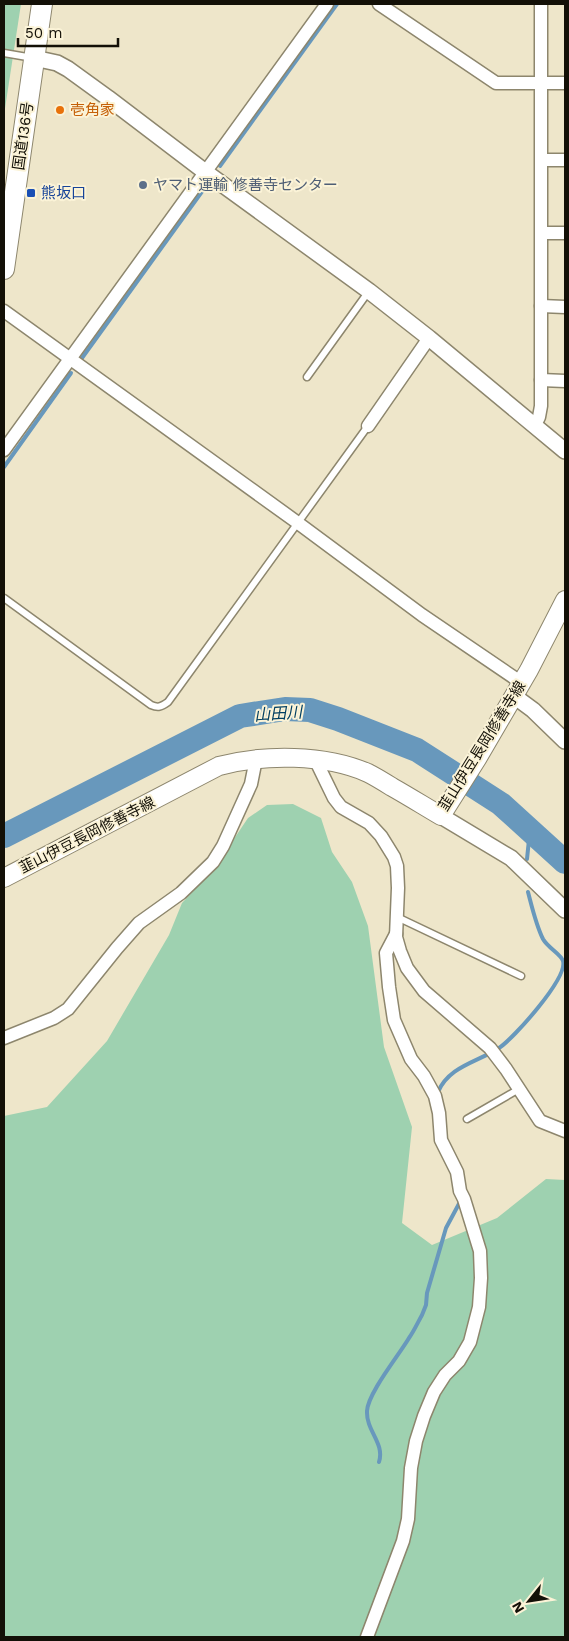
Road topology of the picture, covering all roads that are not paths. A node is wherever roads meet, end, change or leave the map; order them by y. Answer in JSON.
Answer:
{"nodes":[{"id":1,"x":42,"y":4,"type":"edge"},
{"id":2,"x":326,"y":4,"type":"edge"},
{"id":3,"x":379,"y":4,"type":"edge"},
{"id":4,"x":541,"y":4,"type":"edge"},
{"id":5,"x":4,"y":53,"type":"edge"},
{"id":6,"x":34,"y":58,"type":"junction"},
{"id":7,"x":541,"y":83,"type":"junction"},
{"id":8,"x":565,"y":84,"type":"edge"},
{"id":9,"x":542,"y":160,"type":"junction"},
{"id":10,"x":565,"y":160,"type":"edge"},
{"id":11,"x":204,"y":171,"type":"junction"},
{"id":12,"x":542,"y":233,"type":"junction"},
{"id":13,"x":565,"y":233,"type":"edge"},
{"id":14,"x":4,"y":269,"type":"edge"},
{"id":15,"x":369,"y":291,"type":"junction"},
{"id":16,"x":541,"y":306,"type":"junction"},
{"id":17,"x":565,"y":307,"type":"edge"},
{"id":18,"x":4,"y":311,"type":"edge"},
{"id":19,"x":429,"y":338,"type":"junction"},
{"id":20,"x":70,"y":358,"type":"junction"},
{"id":21,"x":307,"y":377,"type":"dead end"},
{"id":22,"x":541,"y":380,"type":"junction"},
{"id":23,"x":565,"y":380,"type":"edge"},
{"id":24,"x":535,"y":425,"type":"junction"},
{"id":25,"x":368,"y":426,"type":"joint"},
{"id":26,"x":4,"y":450,"type":"edge"},
{"id":27,"x":565,"y":451,"type":"edge"},
{"id":28,"x":298,"y":523,"type":"junction"},
{"id":29,"x":4,"y":598,"type":"edge"},
{"id":30,"x":565,"y":600,"type":"edge"},
{"id":31,"x":561,"y":619,"type":"edge"},
{"id":32,"x":518,"y":690,"type":"junction"},
{"id":33,"x":565,"y":741,"type":"edge"},
{"id":34,"x":256,"y":758,"type":"junction"},
{"id":35,"x":315,"y":759,"type":"junction"},
{"id":36,"x":443,"y":811,"type":"junction"},
{"id":37,"x":4,"y":878,"type":"edge"},
{"id":38,"x":565,"y":910,"type":"edge"},
{"id":39,"x":396,"y":916,"type":"junction"},
{"id":40,"x":396,"y":934,"type":"junction"},
{"id":41,"x":521,"y":976,"type":"dead end"},
{"id":42,"x":4,"y":1038,"type":"edge"},
{"id":43,"x":519,"y":1089,"type":"junction"},
{"id":44,"x":467,"y":1119,"type":"dead end"},
{"id":45,"x":565,"y":1131,"type":"edge"},
{"id":46,"x":366,"y":1637,"type":"edge"}],
"edges":[{"from":1,"to":6,"type":"highway","name":"国道136号"},
{"from":2,"to":11,"type":"street"},
{"from":3,"to":7,"type":"street"},
{"from":4,"to":7,"type":"street"},
{"from":5,"to":6,"type":"lane"},
{"from":6,"to":11,"type":"street"},
{"from":6,"to":14,"type":"highway","name":"国道136号"},
{"from":7,"to":8,"type":"street"},
{"from":7,"to":9,"type":"street"},
{"from":9,"to":10,"type":"street"},
{"from":9,"to":12,"type":"street"},
{"from":11,"to":15,"type":"street"},
{"from":11,"to":20,"type":"street"},
{"from":12,"to":13,"type":"street"},
{"from":12,"to":16,"type":"street"},
{"from":15,"to":19,"type":"street"},
{"from":15,"to":21,"type":"lane"},
{"from":16,"to":17,"type":"street"},
{"from":16,"to":22,"type":"street"},
{"from":18,"to":20,"type":"street"},
{"from":19,"to":24,"type":"street"},
{"from":19,"to":25,"type":"street"},
{"from":20,"to":26,"type":"street"},
{"from":20,"to":28,"type":"street"},
{"from":22,"to":23,"type":"street"},
{"from":22,"to":24,"type":"street"},
{"from":24,"to":27,"type":"street"},
{"from":25,"to":28,"type":"lane"},
{"from":28,"to":29,"type":"lane"},
{"from":28,"to":32,"type":"street"},
{"from":30,"to":31,"type":"main road","name":"韮山伊豆長岡修善寺線"},
{"from":31,"to":32,"type":"main road","name":"韮山伊豆長岡修善寺線"},
{"from":32,"to":33,"type":"street"},
{"from":32,"to":36,"type":"main road","name":"韮山伊豆長岡修善寺線"},
{"from":34,"to":35,"type":"main road","name":"韮山伊豆長岡修善寺線"},
{"from":34,"to":37,"type":"main road","name":"韮山伊豆長岡修善寺線"},
{"from":34,"to":42,"type":"street"},
{"from":35,"to":36,"type":"main road","name":"韮山伊豆長岡修善寺線"},
{"from":35,"to":39,"type":"street"},
{"from":36,"to":38,"type":"street"},
{"from":39,"to":40,"type":"street"},
{"from":39,"to":41,"type":"lane"},
{"from":40,"to":43,"type":"street"},
{"from":40,"to":46,"type":"street"},
{"from":43,"to":44,"type":"lane"},
{"from":43,"to":45,"type":"street"}]}
